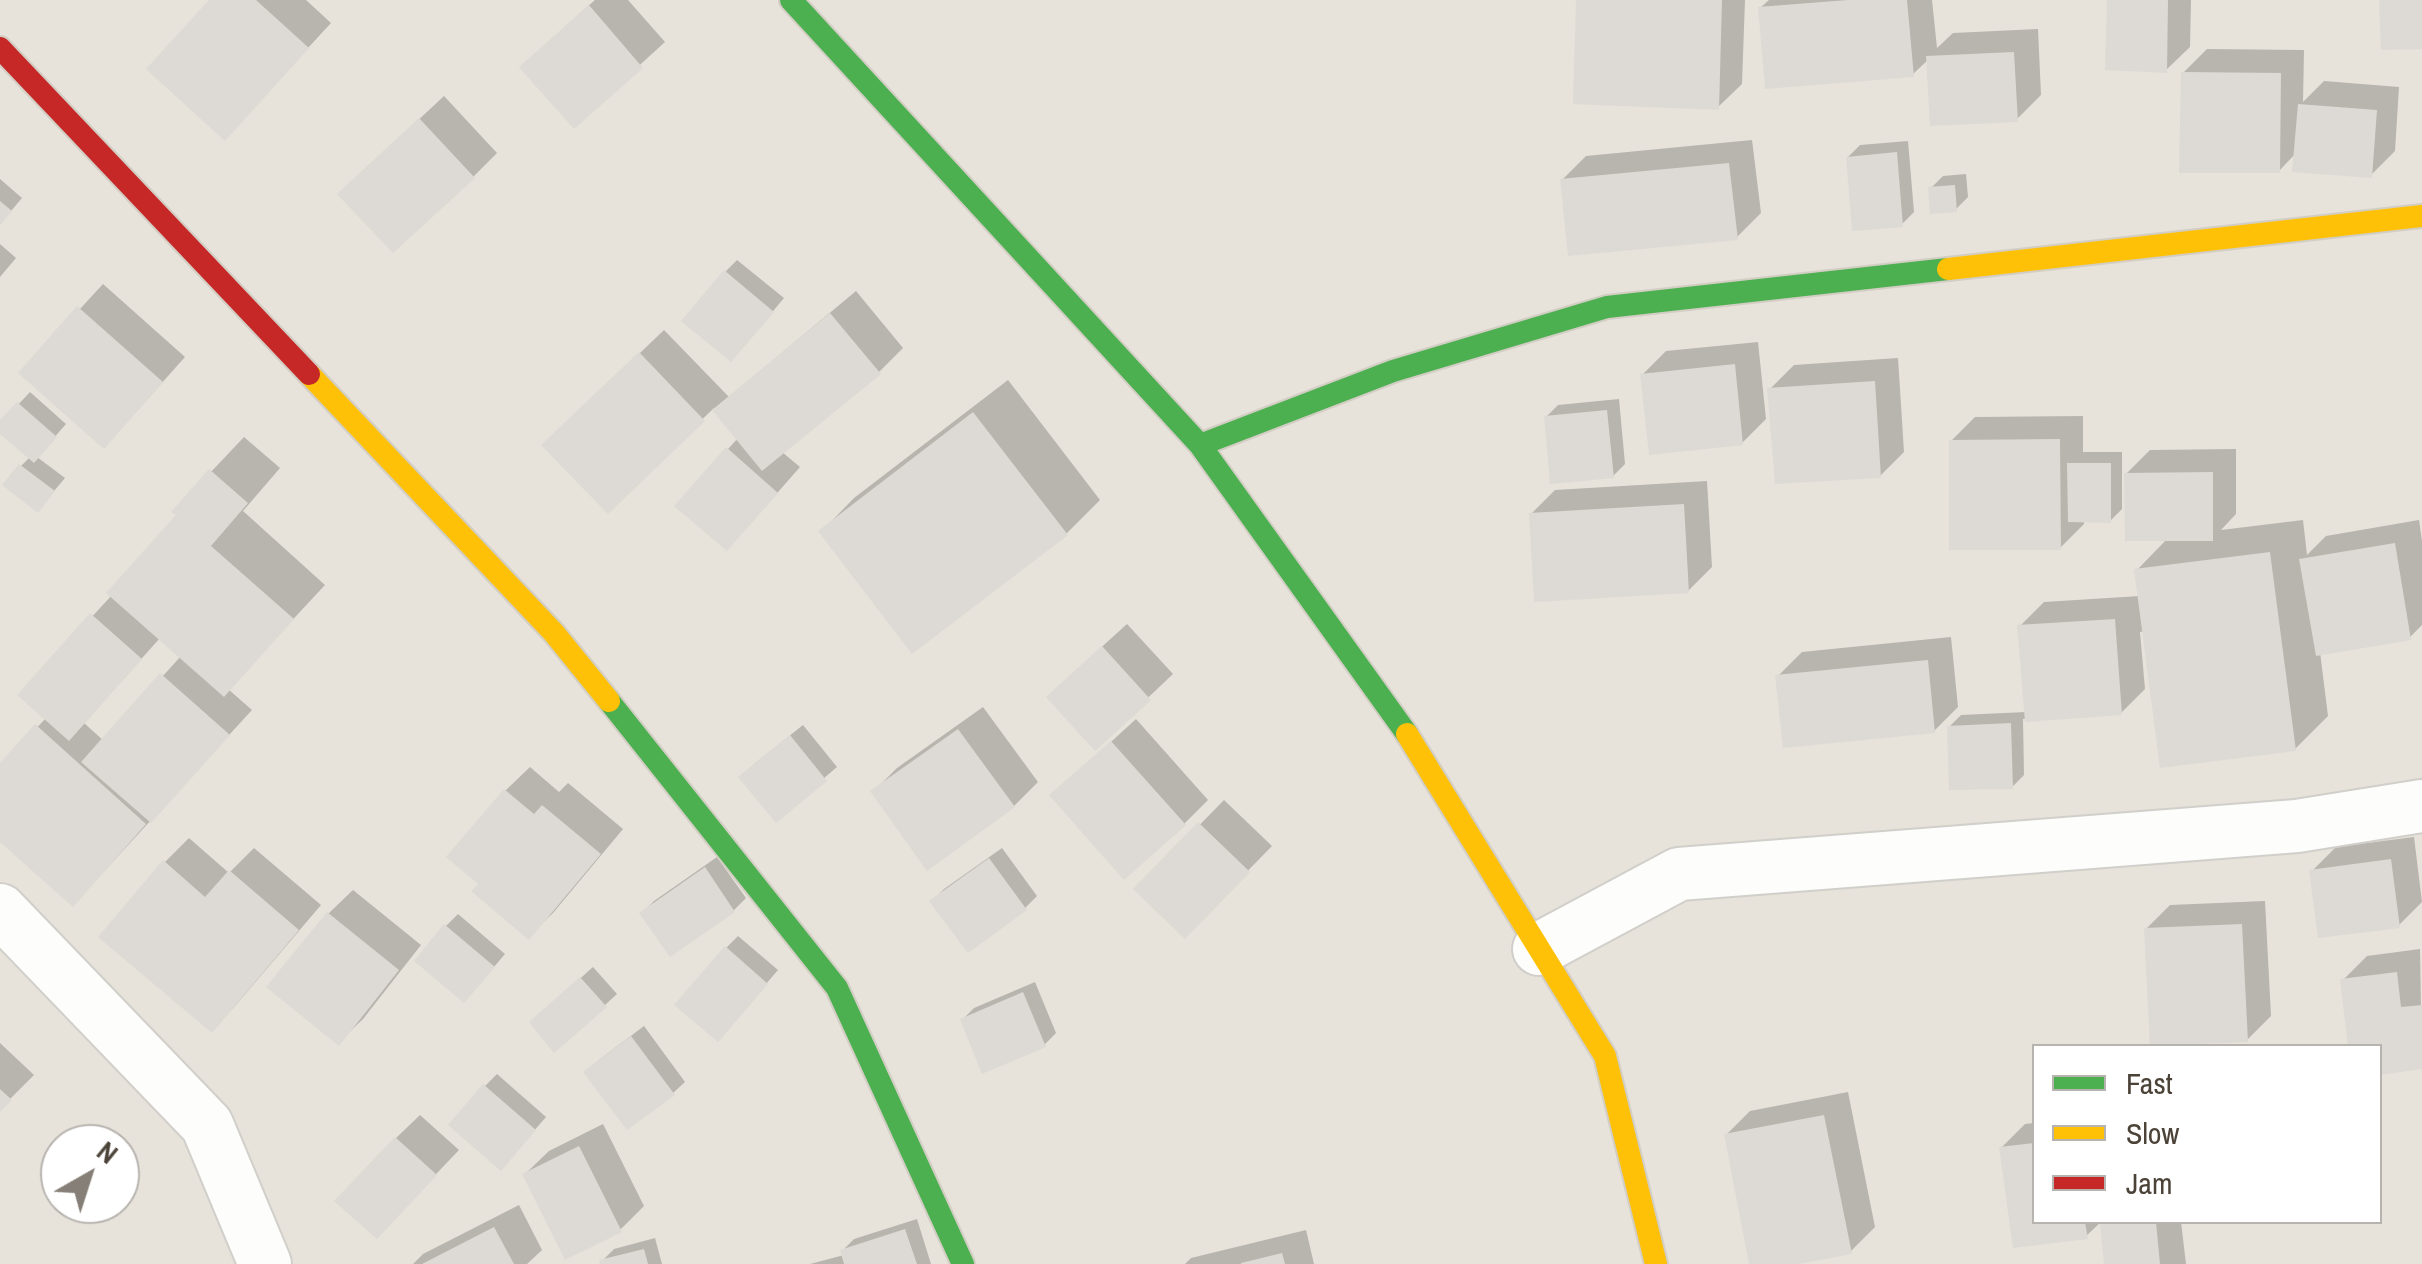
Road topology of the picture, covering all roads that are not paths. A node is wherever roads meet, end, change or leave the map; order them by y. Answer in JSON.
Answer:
{"nodes":[{"id":1,"x":791,"y":0,"type":"edge"},
{"id":2,"x":0,"y":48,"type":"edge"},
{"id":3,"x":2422,"y":216,"type":"edge"},
{"id":4,"x":1200,"y":445,"type":"junction"},
{"id":5,"x":2422,"y":806,"type":"edge"},
{"id":6,"x":0,"y":910,"type":"edge"},
{"id":7,"x":1538,"y":949,"type":"junction"},
{"id":8,"x":265,"y":1264,"type":"edge"},
{"id":9,"x":963,"y":1264,"type":"edge"},
{"id":10,"x":1656,"y":1264,"type":"edge"}],
"edges":[{"from":1,"to":4,"type":"street"},
{"from":2,"to":9,"type":"street"},
{"from":3,"to":4,"type":"street"},
{"from":4,"to":7,"type":"street"},
{"from":5,"to":7,"type":"street"},
{"from":6,"to":8,"type":"street"},
{"from":7,"to":10,"type":"street"}]}
